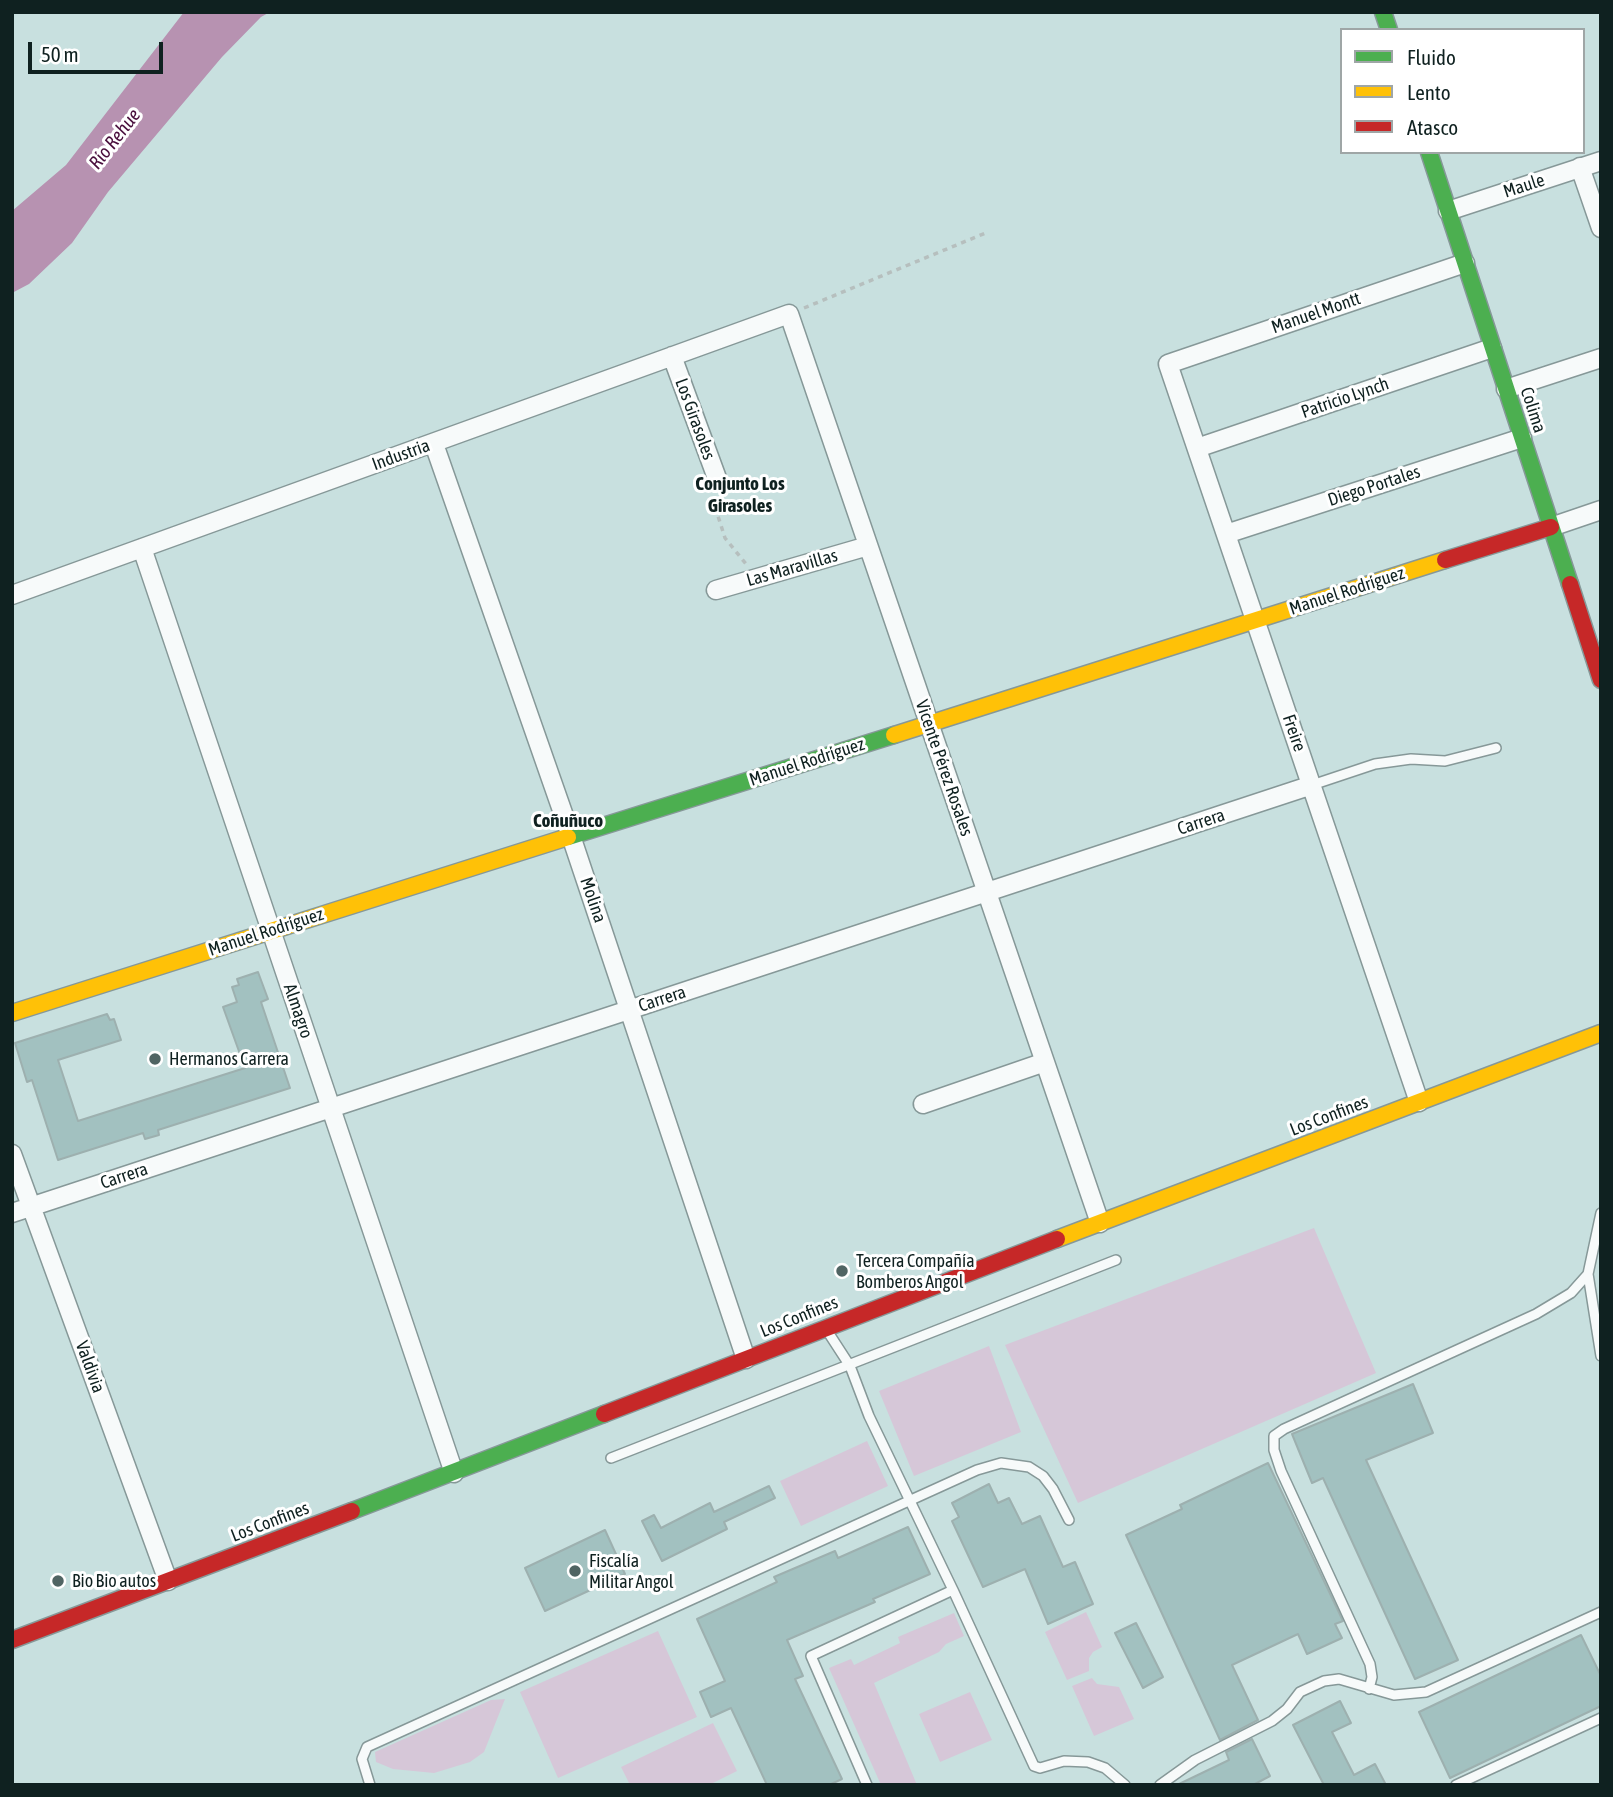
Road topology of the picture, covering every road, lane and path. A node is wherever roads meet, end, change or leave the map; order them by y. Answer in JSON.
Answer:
{"nodes":[{"id":1,"x":1430,"y":154,"type":"edge"},
{"id":2,"x":1601,"y":161,"type":"edge"},
{"id":3,"x":1580,"y":167,"type":"junction"},
{"id":4,"x":1448,"y":211,"type":"junction"},
{"id":5,"x":1601,"y":228,"type":"edge"},
{"id":6,"x":988,"y":232,"type":"dead end"},
{"id":7,"x":1465,"y":263,"type":"junction"},
{"id":8,"x":789,"y":314,"type":"junction"},
{"id":9,"x":1492,"y":348,"type":"junction"},
{"id":10,"x":672,"y":356,"type":"junction"},
{"id":11,"x":1601,"y":358,"type":"edge"},
{"id":12,"x":1168,"y":364,"type":"joint"},
{"id":13,"x":1506,"y":389,"type":"junction"},
{"id":14,"x":1522,"y":438,"type":"junction"},
{"id":15,"x":434,"y":444,"type":"junction"},
{"id":16,"x":1197,"y":448,"type":"junction"},
{"id":17,"x":718,"y":481,"type":"joint"},
{"id":18,"x":1601,"y":509,"type":"edge"},
{"id":19,"x":1551,"y":527,"type":"junction"},
{"id":20,"x":1226,"y":534,"type":"junction"},
{"id":21,"x":868,"y":546,"type":"junction"},
{"id":22,"x":142,"y":548,"type":"junction"},
{"id":23,"x":761,"y":577,"type":"junction"},
{"id":24,"x":716,"y":590,"type":"dead end"},
{"id":25,"x":12,"y":595,"type":"edge"},
{"id":26,"x":1256,"y":620,"type":"junction"},
{"id":27,"x":1599,"y":669,"type":"edge"},
{"id":28,"x":929,"y":723,"type":"junction"},
{"id":29,"x":1496,"y":748,"type":"dead end"},
{"id":30,"x":1312,"y":785,"type":"junction"},
{"id":31,"x":571,"y":836,"type":"junction"},
{"id":32,"x":986,"y":892,"type":"junction"},
{"id":33,"x":271,"y":931,"type":"junction"},
{"id":34,"x":630,"y":1010,"type":"junction"},
{"id":35,"x":12,"y":1013,"type":"edge"},
{"id":36,"x":1601,"y":1033,"type":"edge"},
{"id":37,"x":1045,"y":1062,"type":"junction"},
{"id":38,"x":1419,"y":1102,"type":"junction"},
{"id":39,"x":923,"y":1104,"type":"dead end"},
{"id":40,"x":331,"y":1108,"type":"junction"},
{"id":41,"x":12,"y":1154,"type":"edge"},
{"id":42,"x":32,"y":1207,"type":"junction"},
{"id":43,"x":12,"y":1213,"type":"edge"},
{"id":44,"x":1601,"y":1213,"type":"edge"},
{"id":45,"x":1100,"y":1223,"type":"junction"},
{"id":46,"x":1116,"y":1260,"type":"dead end"},
{"id":47,"x":1588,"y":1274,"type":"junction"},
{"id":48,"x":1593,"y":1310,"type":"junction"},
{"id":49,"x":1601,"y":1322,"type":"edge"},
{"id":50,"x":825,"y":1328,"type":"junction"},
{"id":51,"x":1601,"y":1356,"type":"edge"},
{"id":52,"x":746,"y":1359,"type":"junction"},
{"id":53,"x":850,"y":1366,"type":"junction"},
{"id":54,"x":611,"y":1458,"type":"dead end"},
{"id":55,"x":454,"y":1473,"type":"junction"},
{"id":56,"x":909,"y":1499,"type":"junction"},
{"id":57,"x":1069,"y":1520,"type":"dead end"},
{"id":58,"x":168,"y":1581,"type":"junction"},
{"id":59,"x":953,"y":1590,"type":"junction"},
{"id":60,"x":1601,"y":1612,"type":"edge"},
{"id":61,"x":12,"y":1640,"type":"edge"},
{"id":62,"x":1369,"y":1689,"type":"junction"},
{"id":63,"x":1601,"y":1718,"type":"edge"},
{"id":64,"x":370,"y":1785,"type":"edge"},
{"id":65,"x":867,"y":1785,"type":"edge"},
{"id":66,"x":1125,"y":1785,"type":"edge"},
{"id":67,"x":1160,"y":1785,"type":"edge"},
{"id":68,"x":1455,"y":1785,"type":"edge"}],
"edges":[{"from":1,"to":4,"type":"main road","name":"Colima"},
{"from":2,"to":3,"type":"street","name":"Maule"},
{"from":3,"to":4,"type":"street","name":"Maule"},
{"from":3,"to":5,"type":"street"},
{"from":4,"to":7,"type":"main road","name":"Colima"},
{"from":6,"to":8,"type":"path"},
{"from":7,"to":9,"type":"main road","name":"Colima"},
{"from":7,"to":12,"type":"street","name":"Manuel Montt"},
{"from":8,"to":10,"type":"street","name":"Industria"},
{"from":8,"to":21,"type":"street","name":"Vicente Pérez Rosales"},
{"from":9,"to":13,"type":"main road","name":"Colima"},
{"from":9,"to":16,"type":"street","name":"Patricio Lynch"},
{"from":10,"to":15,"type":"street","name":"Industria"},
{"from":10,"to":17,"type":"street","name":"Los Girasoles"},
{"from":11,"to":13,"type":"street"},
{"from":12,"to":16,"type":"street","name":"Freire"},
{"from":13,"to":14,"type":"main road","name":"Colima"},
{"from":14,"to":19,"type":"main road","name":"Colima"},
{"from":14,"to":20,"type":"street","name":"Diego Portales"},
{"from":15,"to":22,"type":"street","name":"Industria"},
{"from":15,"to":31,"type":"street","name":"Molina"},
{"from":16,"to":20,"type":"street","name":"Freire"},
{"from":17,"to":23,"type":"path"},
{"from":18,"to":19,"type":"street","name":"Manuel Rodríguez"},
{"from":19,"to":26,"type":"main road","name":"Manuel Rodríguez"},
{"from":19,"to":27,"type":"main road","name":"Colima"},
{"from":20,"to":26,"type":"street","name":"Freire"},
{"from":21,"to":23,"type":"street","name":"Las Maravillas"},
{"from":21,"to":28,"type":"street","name":"Vicente Pérez Rosales"},
{"from":22,"to":25,"type":"street","name":"Industria"},
{"from":22,"to":33,"type":"street","name":"Almagro"},
{"from":23,"to":24,"type":"street","name":"Las Maravillas"},
{"from":26,"to":28,"type":"main road","name":"Manuel Rodríguez"},
{"from":26,"to":30,"type":"street","name":"Freire"},
{"from":28,"to":31,"type":"main road","name":"Manuel Rodríguez"},
{"from":28,"to":32,"type":"street","name":"Vicente Pérez Rosales"},
{"from":29,"to":30,"type":"lane"},
{"from":30,"to":32,"type":"street","name":"Carrera"},
{"from":30,"to":38,"type":"street","name":"Freire"},
{"from":31,"to":33,"type":"main road","name":"Manuel Rodríguez"},
{"from":31,"to":34,"type":"street","name":"Molina"},
{"from":32,"to":34,"type":"street","name":"Carrera"},
{"from":32,"to":37,"type":"street","name":"Vicente Pérez Rosales"},
{"from":33,"to":35,"type":"main road","name":"Manuel Rodríguez"},
{"from":33,"to":40,"type":"street","name":"Almagro"},
{"from":34,"to":40,"type":"street","name":"Carrera"},
{"from":34,"to":52,"type":"street","name":"Molina"},
{"from":36,"to":38,"type":"main road","name":"Los Confines"},
{"from":37,"to":39,"type":"street"},
{"from":37,"to":45,"type":"street","name":"Vicente Pérez Rosales"},
{"from":38,"to":45,"type":"main road","name":"Los Confines"},
{"from":40,"to":42,"type":"street","name":"Carrera"},
{"from":40,"to":55,"type":"street","name":"Almagro"},
{"from":41,"to":42,"type":"street","name":"Valdivia"},
{"from":42,"to":43,"type":"street","name":"Carrera"},
{"from":42,"to":58,"type":"street","name":"Valdivia"},
{"from":44,"to":47,"type":"lane"},
{"from":45,"to":50,"type":"main road","name":"Los Confines"},
{"from":46,"to":53,"type":"lane"},
{"from":47,"to":48,"type":"lane"},
{"from":47,"to":62,"type":"lane"},
{"from":48,"to":49,"type":"lane"},
{"from":48,"to":51,"type":"lane"},
{"from":50,"to":52,"type":"main road","name":"Los Confines"},
{"from":50,"to":53,"type":"lane"},
{"from":52,"to":55,"type":"main road","name":"Los Confines"},
{"from":53,"to":54,"type":"lane"},
{"from":53,"to":56,"type":"lane"},
{"from":55,"to":58,"type":"main road","name":"Los Confines"},
{"from":56,"to":57,"type":"lane"},
{"from":56,"to":59,"type":"lane"},
{"from":56,"to":64,"type":"lane"},
{"from":58,"to":61,"type":"main road","name":"Los Confines"},
{"from":59,"to":65,"type":"lane"},
{"from":59,"to":66,"type":"lane"},
{"from":60,"to":62,"type":"lane"},
{"from":62,"to":67,"type":"lane"},
{"from":63,"to":68,"type":"lane"}]}
